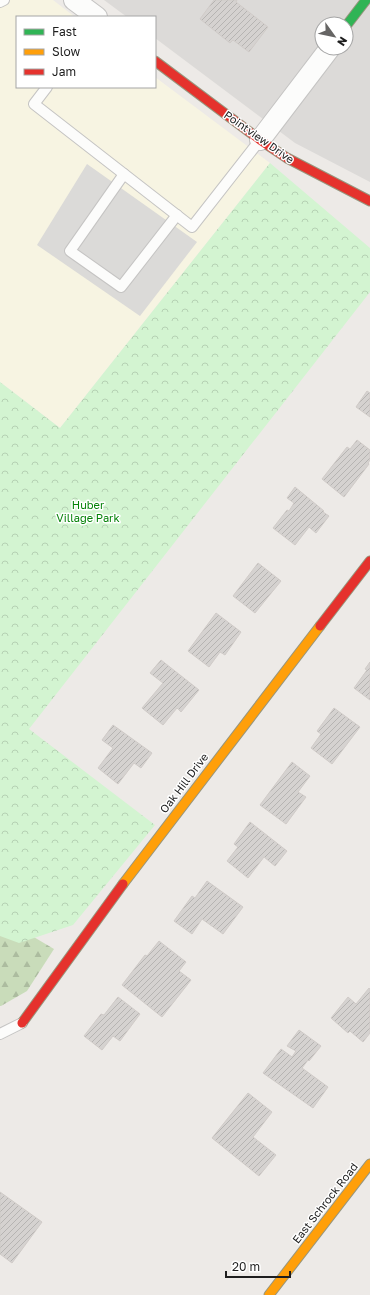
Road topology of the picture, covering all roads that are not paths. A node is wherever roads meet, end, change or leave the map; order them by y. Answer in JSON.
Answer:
{"nodes":[{"id":1,"x":4,"y":0,"type":"edge"},
{"id":2,"x":74,"y":0,"type":"edge"},
{"id":3,"x":366,"y":0,"type":"edge"},
{"id":4,"x":0,"y":2,"type":"edge"},
{"id":5,"x":96,"y":16,"type":"edge"},
{"id":6,"x":354,"y":16,"type":"edge"},
{"id":7,"x":324,"y":56,"type":"edge"},
{"id":8,"x":156,"y":62,"type":"edge"},
{"id":9,"x":46,"y":88,"type":"edge"},
{"id":10,"x":260,"y":140,"type":"junction"},
{"id":11,"x":124,"y":174,"type":"junction"},
{"id":12,"x":370,"y":201,"type":"edge"},
{"id":13,"x":177,"y":215,"type":"junction"},
{"id":14,"x":370,"y":561,"type":"edge"},
{"id":15,"x":22,"y":1023,"type":"joint"},
{"id":16,"x":0,"y":1034,"type":"edge"},
{"id":17,"x":370,"y":1164,"type":"edge"},
{"id":18,"x":269,"y":1295,"type":"edge"}],
"edges":[{"from":1,"to":4,"type":"lane"},
{"from":2,"to":5,"type":"street"},
{"from":3,"to":6,"type":"street"},
{"from":7,"to":10,"type":"street"},
{"from":8,"to":10,"type":"street","name":"Pointview Drive"},
{"from":9,"to":11,"type":"lane"},
{"from":10,"to":12,"type":"street","name":"Pointview Drive"},
{"from":10,"to":13,"type":"lane"},
{"from":11,"to":13,"type":"lane"},
{"from":11,"to":13,"type":"lane"},
{"from":14,"to":15,"type":"street","name":"Oak Hill Drive"},
{"from":15,"to":16,"type":"lane"},
{"from":17,"to":18,"type":"street","name":"East Schrock Road"}]}
